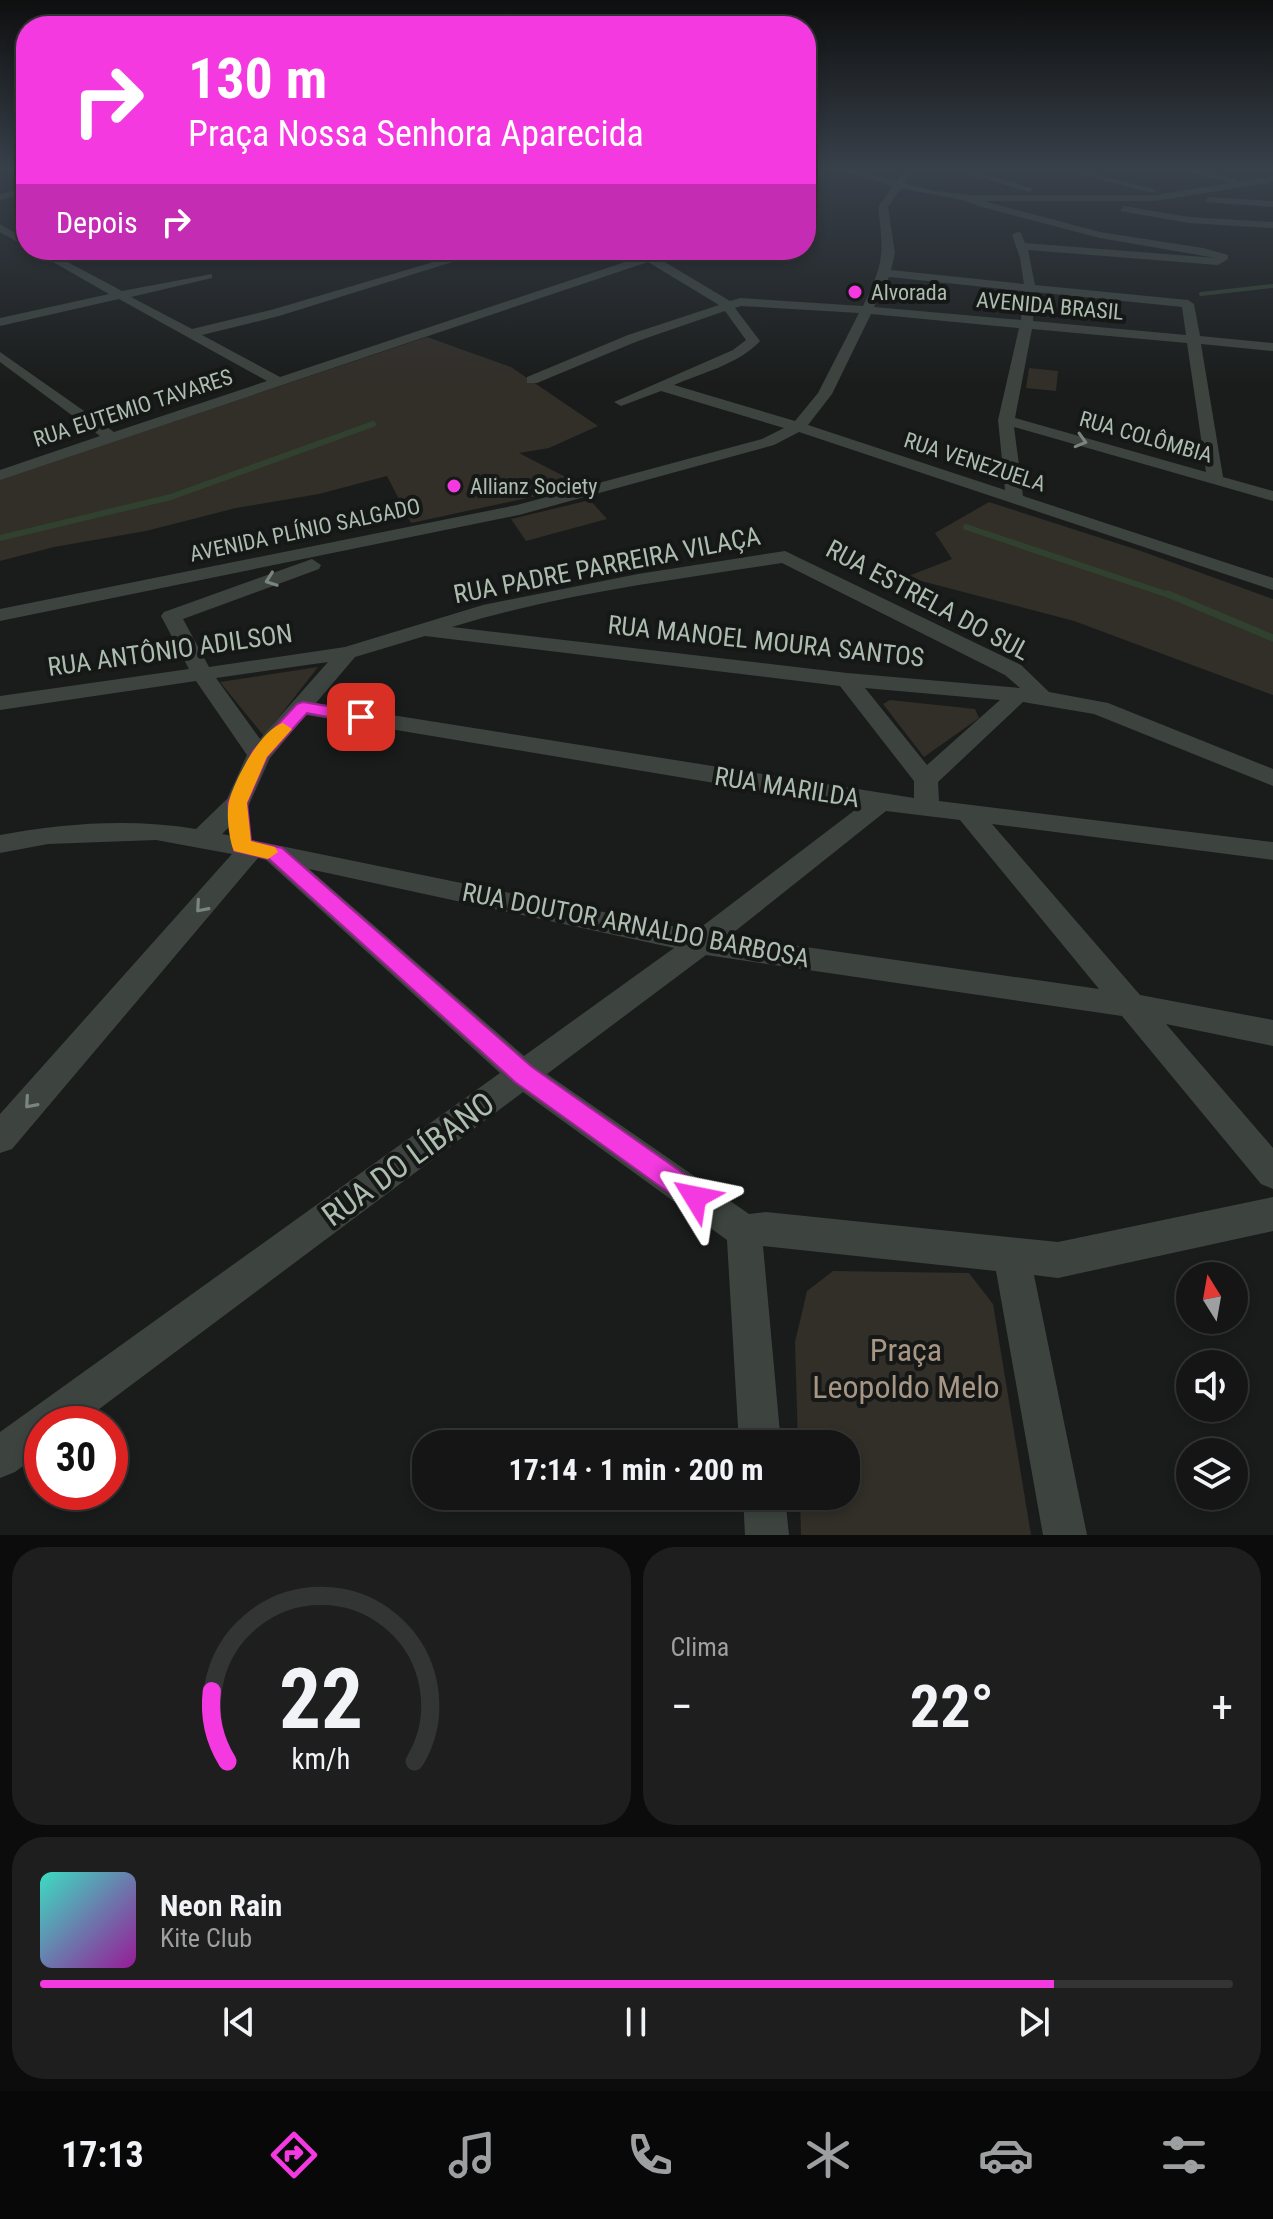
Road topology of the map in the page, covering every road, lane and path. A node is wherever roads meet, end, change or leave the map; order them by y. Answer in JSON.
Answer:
{"nodes":[{"id":1,"x":887,"y":241,"type":"edge"},
{"id":2,"x":1020,"y":241,"type":"edge"},
{"id":3,"x":1136,"y":241,"type":"edge"},
{"id":4,"x":1023,"y":246,"type":"junction"},
{"id":5,"x":16,"y":247,"type":"edge"},
{"id":6,"x":13,"y":248,"type":"dead end"},
{"id":7,"x":55,"y":260,"type":"edge"},
{"id":8,"x":453,"y":260,"type":"edge"},
{"id":9,"x":643,"y":260,"type":"edge"},
{"id":10,"x":652,"y":260,"type":"edge"},
{"id":11,"x":885,"y":273,"type":"junction"},
{"id":12,"x":208,"y":276,"type":"dead end"},
{"id":13,"x":1031,"y":289,"type":"junction"},
{"id":14,"x":118,"y":296,"type":"junction"},
{"id":15,"x":727,"y":305,"type":"junction"},
{"id":16,"x":869,"y":310,"type":"junction"},
{"id":17,"x":0,"y":322,"type":"edge"},
{"id":18,"x":1028,"y":324,"type":"junction"},
{"id":19,"x":188,"y":334,"type":"junction"},
{"id":20,"x":1196,"y":340,"type":"junction"},
{"id":21,"x":1273,"y":347,"type":"edge"},
{"id":22,"x":0,"y":356,"type":"edge"},
{"id":23,"x":532,"y":380,"type":"dead end"},
{"id":24,"x":279,"y":382,"type":"junction"},
{"id":25,"x":661,"y":386,"type":"junction"},
{"id":26,"x":621,"y":402,"type":"dead end"},
{"id":27,"x":1006,"y":420,"type":"junction"},
{"id":28,"x":798,"y":427,"type":"junction"},
{"id":29,"x":112,"y":438,"type":"junction"},
{"id":30,"x":0,"y":475,"type":"edge"},
{"id":31,"x":1215,"y":479,"type":"junction"},
{"id":32,"x":1273,"y":496,"type":"edge"},
{"id":33,"x":1015,"y":498,"type":"junction"},
{"id":34,"x":397,"y":534,"type":"junction"},
{"id":35,"x":785,"y":557,"type":"joint"},
{"id":36,"x":1273,"y":584,"type":"edge"},
{"id":37,"x":0,"y":615,"type":"edge"},
{"id":38,"x":426,"y":630,"type":"junction"},
{"id":39,"x":348,"y":653,"type":"junction"},
{"id":40,"x":202,"y":674,"type":"junction"},
{"id":41,"x":847,"y":680,"type":"junction"},
{"id":42,"x":1017,"y":696,"type":"junction"},
{"id":43,"x":1042,"y":697,"type":"junction"},
{"id":44,"x":0,"y":703,"type":"edge"},
{"id":45,"x":303,"y":708,"type":"junction"},
{"id":46,"x":259,"y":755,"type":"junction"},
{"id":47,"x":1273,"y":778,"type":"edge"},
{"id":48,"x":926,"y":780,"type":"junction"},
{"id":49,"x":881,"y":802,"type":"junction"},
{"id":50,"x":238,"y":803,"type":"junction"},
{"id":51,"x":927,"y":807,"type":"junction"},
{"id":52,"x":966,"y":811,"type":"junction"},
{"id":53,"x":201,"y":839,"type":"junction"},
{"id":54,"x":0,"y":844,"type":"edge"},
{"id":55,"x":256,"y":849,"type":"junction"},
{"id":56,"x":1273,"y":851,"type":"edge"},
{"id":57,"x":701,"y":943,"type":"junction"},
{"id":58,"x":1128,"y":1005,"type":"junction"},
{"id":59,"x":1273,"y":1033,"type":"edge"},
{"id":60,"x":524,"y":1075,"type":"junction"},
{"id":61,"x":0,"y":1138,"type":"edge"},
{"id":62,"x":1273,"y":1173,"type":"edge"},
{"id":63,"x":1273,"y":1214,"type":"edge"},
{"id":64,"x":744,"y":1231,"type":"junction"},
{"id":65,"x":1012,"y":1257,"type":"junction"},
{"id":66,"x":70,"y":1406,"type":"edge"},
{"id":67,"x":759,"y":1430,"type":"edge"},
{"id":68,"x":24,"y":1440,"type":"edge"},
{"id":69,"x":0,"y":1457,"type":"edge"},
{"id":70,"x":765,"y":1510,"type":"edge"},
{"id":71,"x":767,"y":1535,"type":"edge"},
{"id":72,"x":1065,"y":1535,"type":"edge"}],
"edges":[{"from":1,"to":11,"type":"street","name":"AVENIDA PLÍNIO SALGADO"},
{"from":2,"to":4,"type":"street"},
{"from":3,"to":4,"type":"street"},
{"from":4,"to":13,"type":"street"},
{"from":5,"to":6,"type":"street"},
{"from":7,"to":14,"type":"street"},
{"from":8,"to":19,"type":"street"},
{"from":9,"to":24,"type":"street","name":"RUA EUTEMIO TAVARES"},
{"from":10,"to":15,"type":"street"},
{"from":11,"to":13,"type":"street"},
{"from":11,"to":16,"type":"street","name":"AVENIDA PLÍNIO SALGADO"},
{"from":12,"to":14,"type":"street"},
{"from":13,"to":18,"type":"street"},
{"from":13,"to":20,"type":"street"},
{"from":14,"to":17,"type":"street"},
{"from":14,"to":19,"type":"street"},
{"from":15,"to":16,"type":"street","name":"AVENIDA BRASIL"},
{"from":15,"to":23,"type":"street","name":"AVENIDA BRASIL"},
{"from":15,"to":25,"type":"street"},
{"from":16,"to":18,"type":"street","name":"AVENIDA BRASIL"},
{"from":16,"to":28,"type":"street","name":"AVENIDA PLÍNIO SALGADO"},
{"from":18,"to":20,"type":"street","name":"AVENIDA BRASIL"},
{"from":18,"to":27,"type":"street"},
{"from":19,"to":24,"type":"street"},
{"from":20,"to":21,"type":"street","name":"AVENIDA BRASIL"},
{"from":20,"to":31,"type":"street"},
{"from":22,"to":29,"type":"street"},
{"from":24,"to":29,"type":"street","name":"RUA EUTEMIO TAVARES"},
{"from":25,"to":26,"type":"street"},
{"from":25,"to":28,"type":"street","name":"RUA VENEZUELA"},
{"from":27,"to":31,"type":"street","name":"RUA COLÔMBIA","one_way":true},
{"from":27,"to":33,"type":"street"},
{"from":28,"to":33,"type":"street","name":"RUA VENEZUELA"},
{"from":28,"to":34,"type":"street","name":"AVENIDA PLÍNIO SALGADO"},
{"from":29,"to":30,"type":"street","name":"RUA EUTEMIO TAVARES"},
{"from":31,"to":32,"type":"street","name":"RUA COLÔMBIA"},
{"from":33,"to":36,"type":"street","name":"RUA VENEZUELA"},
{"from":34,"to":37,"type":"street","name":"AVENIDA PLÍNIO SALGADO"},
{"from":34,"to":40,"type":"street","one_way":true},
{"from":35,"to":38,"type":"street","name":"RUA PADRE PARREIRA VILAÇA"},
{"from":35,"to":43,"type":"street","name":"RUA ESTRELA DO SUL"},
{"from":38,"to":39,"type":"street","name":"RUA PADRE PARREIRA VILAÇA"},
{"from":38,"to":41,"type":"street","name":"RUA MANOEL MOURA SANTOS"},
{"from":39,"to":40,"type":"street","name":"RUA ANTÔNIO ADILSON"},
{"from":39,"to":45,"type":"street"},
{"from":40,"to":44,"type":"street","name":"RUA ANTÔNIO ADILSON"},
{"from":40,"to":46,"type":"street"},
{"from":41,"to":42,"type":"street","name":"RUA MANOEL MOURA SANTOS"},
{"from":41,"to":48,"type":"street"},
{"from":42,"to":43,"type":"street","name":"RUA MANOEL MOURA SANTOS"},
{"from":42,"to":48,"type":"street"},
{"from":43,"to":47,"type":"street","name":"RUA MANOEL MOURA SANTOS"},
{"from":45,"to":46,"type":"street"},
{"from":45,"to":49,"type":"street","name":"RUA MARILDA"},
{"from":46,"to":50,"type":"street"},
{"from":48,"to":51,"type":"street"},
{"from":49,"to":51,"type":"street","name":"RUA MARILDA"},
{"from":49,"to":57,"type":"street","name":"RUA DO LÍBANO"},
{"from":50,"to":53,"type":"street"},
{"from":50,"to":55,"type":"street"},
{"from":51,"to":52,"type":"street","name":"RUA MARILDA"},
{"from":52,"to":56,"type":"street","name":"RUA MARILDA"},
{"from":52,"to":58,"type":"street"},
{"from":53,"to":54,"type":"street","name":"RUA DOUTOR ARNALDO BARBOSA"},
{"from":53,"to":55,"type":"street","name":"RUA DOUTOR ARNALDO BARBOSA"},
{"from":55,"to":57,"type":"street","name":"RUA DOUTOR ARNALDO BARBOSA"},
{"from":55,"to":60,"type":"street"},
{"from":55,"to":61,"type":"street","one_way":true},
{"from":57,"to":58,"type":"street","name":"RUA DOUTOR ARNALDO BARBOSA"},
{"from":57,"to":60,"type":"street","name":"RUA DO LÍBANO"},
{"from":58,"to":59,"type":"street","name":"RUA DOUTOR ARNALDO BARBOSA"},
{"from":58,"to":62,"type":"street"},
{"from":60,"to":64,"type":"street"},
{"from":60,"to":66,"type":"street","name":"RUA DO LÍBANO"},
{"from":63,"to":65,"type":"street"},
{"from":64,"to":65,"type":"street"},
{"from":64,"to":67,"type":"street"},
{"from":65,"to":72,"type":"street"},
{"from":68,"to":69,"type":"street","name":"RUA DO LÍBANO"},
{"from":70,"to":71,"type":"street"}]}
